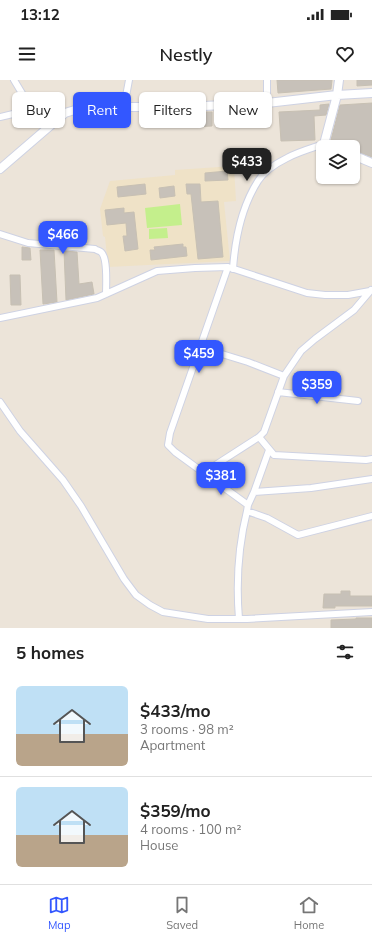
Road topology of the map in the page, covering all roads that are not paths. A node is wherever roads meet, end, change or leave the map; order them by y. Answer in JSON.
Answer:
{"nodes":[{"id":1,"x":14,"y":80,"type":"edge"},
{"id":2,"x":129,"y":80,"type":"edge"},
{"id":3,"x":267,"y":80,"type":"edge"},
{"id":4,"x":339,"y":80,"type":"edge"},
{"id":5,"x":21,"y":92,"type":"edge"},
{"id":6,"x":127,"y":92,"type":"edge"},
{"id":7,"x":267,"y":92,"type":"edge"},
{"id":8,"x":372,"y":93,"type":"edge"},
{"id":9,"x":337,"y":95,"type":"junction"},
{"id":10,"x":272,"y":102,"type":"edge"},
{"id":11,"x":214,"y":105,"type":"edge"},
{"id":12,"x":131,"y":107,"type":"edge"},
{"id":13,"x":73,"y":111,"type":"edge"},
{"id":14,"x":65,"y":113,"type":"edge"},
{"id":15,"x":12,"y":114,"type":"edge"},
{"id":16,"x":0,"y":116,"type":"edge"},
{"id":17,"x":48,"y":128,"type":"edge"},
{"id":18,"x":325,"y":140,"type":"edge"},
{"id":19,"x":316,"y":147,"type":"edge"},
{"id":20,"x":360,"y":158,"type":"edge"},
{"id":21,"x":372,"y":162,"type":"edge"},
{"id":22,"x":0,"y":169,"type":"edge"},
{"id":23,"x":0,"y":234,"type":"edge"},
{"id":24,"x":231,"y":268,"type":"junction"},
{"id":25,"x":371,"y":290,"type":"edge"},
{"id":26,"x":106,"y":294,"type":"junction"},
{"id":27,"x":0,"y":318,"type":"edge"},
{"id":28,"x":199,"y":347,"type":"junction"},
{"id":29,"x":284,"y":376,"type":"junction"},
{"id":30,"x":278,"y":392,"type":"junction"},
{"id":31,"x":358,"y":401,"type":"dead end"},
{"id":32,"x":0,"y":402,"type":"edge"},
{"id":33,"x":259,"y":437,"type":"junction"},
{"id":34,"x":269,"y":450,"type":"junction"},
{"id":35,"x":372,"y":459,"type":"edge"},
{"id":36,"x":203,"y":473,"type":"junction"},
{"id":37,"x":372,"y":479,"type":"edge"},
{"id":38,"x":254,"y":492,"type":"junction"},
{"id":39,"x":247,"y":508,"type":"junction"},
{"id":40,"x":372,"y":516,"type":"edge"},
{"id":41,"x":372,"y":612,"type":"edge"},
{"id":42,"x":238,"y":619,"type":"junction"}],
"edges":[{"from":1,"to":5,"type":"street"},
{"from":2,"to":6,"type":"street"},
{"from":3,"to":7,"type":"street"},
{"from":4,"to":9,"type":"main road"},
{"from":8,"to":9,"type":"main road"},
{"from":9,"to":10,"type":"main road"},
{"from":9,"to":18,"type":"main road"},
{"from":11,"to":12,"type":"main road"},
{"from":13,"to":14,"type":"main road"},
{"from":15,"to":16,"type":"street"},
{"from":17,"to":22,"type":"main road"},
{"from":19,"to":24,"type":"street"},
{"from":20,"to":21,"type":"main road"},
{"from":23,"to":26,"type":"street"},
{"from":24,"to":25,"type":"street"},
{"from":24,"to":26,"type":"street"},
{"from":24,"to":28,"type":"street"},
{"from":25,"to":29,"type":"street"},
{"from":26,"to":27,"type":"street"},
{"from":28,"to":29,"type":"street"},
{"from":28,"to":36,"type":"street"},
{"from":29,"to":30,"type":"street"},
{"from":30,"to":31,"type":"street"},
{"from":30,"to":33,"type":"street"},
{"from":32,"to":42,"type":"street"},
{"from":33,"to":34,"type":"street"},
{"from":33,"to":36,"type":"street"},
{"from":34,"to":35,"type":"street"},
{"from":34,"to":38,"type":"street"},
{"from":36,"to":39,"type":"street"},
{"from":37,"to":38,"type":"street"},
{"from":38,"to":39,"type":"street"},
{"from":39,"to":40,"type":"street"},
{"from":39,"to":42,"type":"street"},
{"from":41,"to":42,"type":"street"}]}
